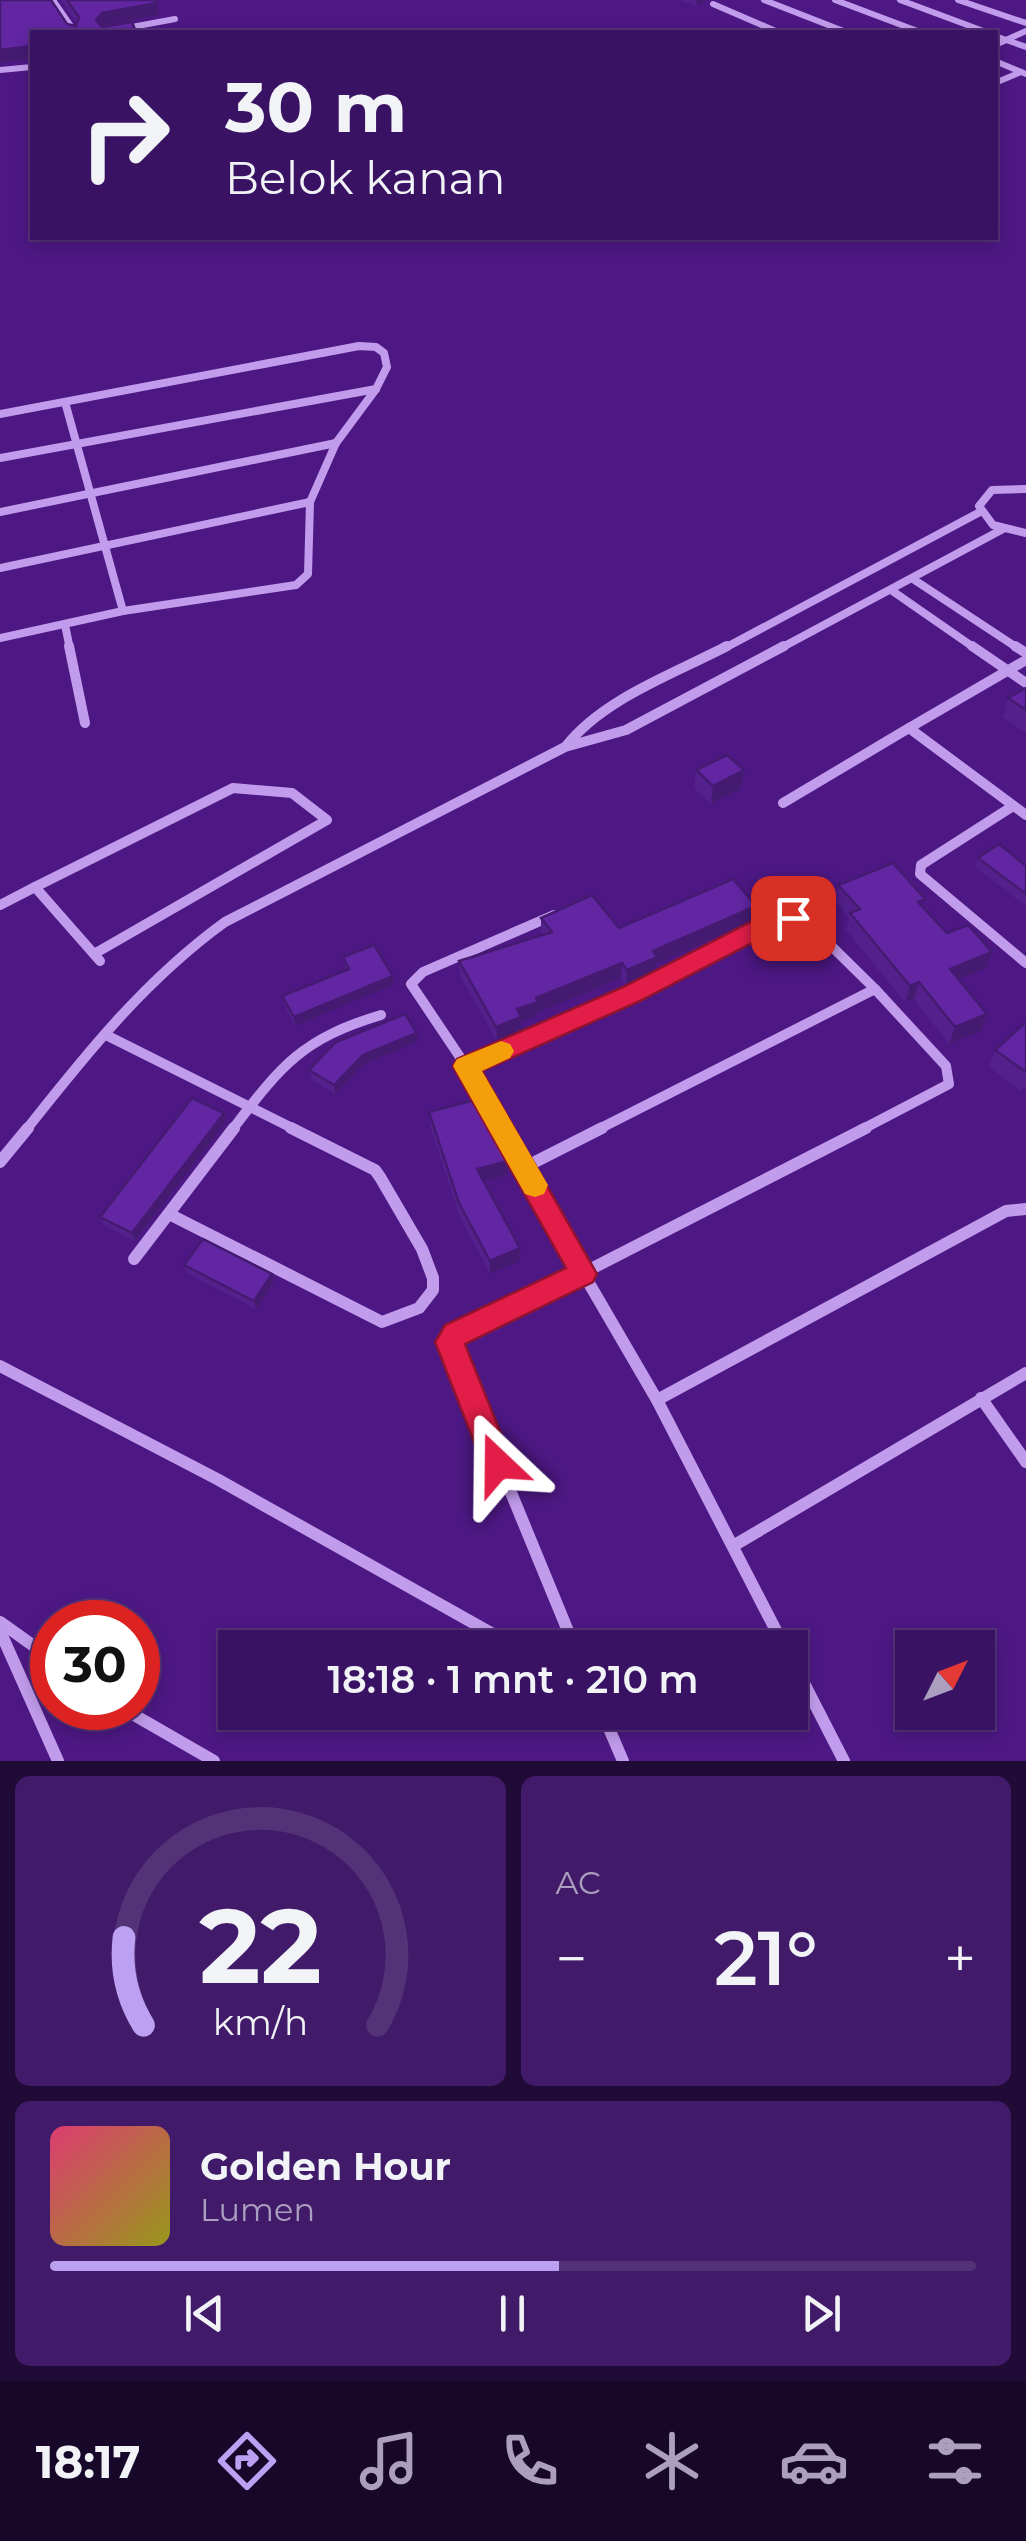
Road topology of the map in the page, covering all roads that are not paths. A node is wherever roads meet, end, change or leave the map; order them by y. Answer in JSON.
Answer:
{"nodes":[{"id":1,"x":53,"y":0,"type":"edge"},
{"id":2,"x":721,"y":0,"type":"edge"},
{"id":3,"x":764,"y":0,"type":"edge"},
{"id":4,"x":836,"y":0,"type":"edge"},
{"id":5,"x":900,"y":0,"type":"edge"},
{"id":6,"x":958,"y":0,"type":"edge"},
{"id":7,"x":175,"y":19,"type":"dead end"},
{"id":8,"x":1026,"y":23,"type":"edge"},
{"id":9,"x":73,"y":30,"type":"edge"},
{"id":10,"x":116,"y":30,"type":"edge"},
{"id":11,"x":773,"y":30,"type":"edge"},
{"id":12,"x":841,"y":30,"type":"edge"},
{"id":13,"x":915,"y":30,"type":"edge"},
{"id":14,"x":981,"y":30,"type":"edge"},
{"id":15,"x":1026,"y":32,"type":"edge"},
{"id":16,"x":998,"y":37,"type":"edge"},
{"id":17,"x":1006,"y":40,"type":"junction"},
{"id":18,"x":998,"y":44,"type":"edge"},
{"id":19,"x":1026,"y":47,"type":"edge"},
{"id":20,"x":998,"y":62,"type":"edge"},
{"id":21,"x":30,"y":67,"type":"edge"},
{"id":22,"x":0,"y":70,"type":"edge"},
{"id":23,"x":1023,"y":73,"type":"edge"},
{"id":24,"x":998,"y":82,"type":"edge"},
{"id":25,"x":376,"y":389,"type":"junction"},
{"id":26,"x":65,"y":402,"type":"junction"},
{"id":27,"x":0,"y":414,"type":"edge"},
{"id":28,"x":76,"y":443,"type":"junction"},
{"id":29,"x":336,"y":443,"type":"junction"},
{"id":30,"x":0,"y":458,"type":"edge"},
{"id":31,"x":1026,"y":489,"type":"edge"},
{"id":32,"x":90,"y":494,"type":"junction"},
{"id":33,"x":310,"y":502,"type":"junction"},
{"id":34,"x":0,"y":512,"type":"edge"},
{"id":35,"x":980,"y":512,"type":"junction"},
{"id":36,"x":1004,"y":529,"type":"junction"},
{"id":37,"x":1026,"y":534,"type":"edge"},
{"id":38,"x":105,"y":547,"type":"junction"},
{"id":39,"x":0,"y":568,"type":"edge"},
{"id":40,"x":914,"y":579,"type":"junction"},
{"id":41,"x":892,"y":590,"type":"junction"},
{"id":42,"x":123,"y":611,"type":"junction"},
{"id":43,"x":65,"y":625,"type":"junction"},
{"id":44,"x":0,"y":638,"type":"edge"},
{"id":45,"x":1026,"y":656,"type":"edge"},
{"id":46,"x":1008,"y":670,"type":"junction"},
{"id":47,"x":1026,"y":683,"type":"edge"},
{"id":48,"x":84,"y":722,"type":"dead end"},
{"id":49,"x":909,"y":728,"type":"junction"},
{"id":50,"x":565,"y":747,"type":"junction"},
{"id":51,"x":784,"y":803,"type":"dead end"},
{"id":52,"x":1013,"y":806,"type":"junction"},
{"id":53,"x":1026,"y":815,"type":"edge"},
{"id":54,"x":36,"y":887,"type":"junction"},
{"id":55,"x":0,"y":905,"type":"edge"},
{"id":56,"x":562,"y":912,"type":"edge"},
{"id":57,"x":1026,"y":962,"type":"edge"},
{"id":58,"x":876,"y":989,"type":"junction"},
{"id":59,"x":381,"y":1015,"type":"dead end"},
{"id":60,"x":106,"y":1035,"type":"junction"},
{"id":61,"x":466,"y":1066,"type":"junction"},
{"id":62,"x":249,"y":1109,"type":"junction"},
{"id":63,"x":0,"y":1162,"type":"edge"},
{"id":64,"x":525,"y":1167,"type":"junction"},
{"id":65,"x":1026,"y":1209,"type":"edge"},
{"id":66,"x":169,"y":1214,"type":"junction"},
{"id":67,"x":134,"y":1258,"type":"dead end"},
{"id":68,"x":584,"y":1274,"type":"junction"},
{"id":69,"x":0,"y":1366,"type":"edge"},
{"id":70,"x":1026,"y":1373,"type":"edge"},
{"id":71,"x":982,"y":1398,"type":"junction"},
{"id":72,"x":657,"y":1400,"type":"junction"},
{"id":73,"x":1026,"y":1462,"type":"edge"},
{"id":74,"x":733,"y":1546,"type":"junction"},
{"id":75,"x":0,"y":1622,"type":"edge"},
{"id":76,"x":486,"y":1630,"type":"edge"},
{"id":77,"x":567,"y":1630,"type":"edge"},
{"id":78,"x":777,"y":1630,"type":"edge"},
{"id":79,"x":0,"y":1631,"type":"edge"},
{"id":80,"x":30,"y":1643,"type":"edge"},
{"id":81,"x":808,"y":1691,"type":"edge"},
{"id":82,"x":160,"y":1730,"type":"edge"},
{"id":83,"x":610,"y":1730,"type":"edge"},
{"id":84,"x":58,"y":1761,"type":"edge"},
{"id":85,"x":214,"y":1761,"type":"edge"},
{"id":86,"x":624,"y":1761,"type":"edge"},
{"id":87,"x":844,"y":1761,"type":"edge"}],
"edges":[{"from":1,"to":9,"type":"street"},
{"from":2,"to":11,"type":"street"},
{"from":3,"to":12,"type":"street"},
{"from":4,"to":13,"type":"street"},
{"from":5,"to":14,"type":"street"},
{"from":6,"to":8,"type":"street"},
{"from":7,"to":10,"type":"street"},
{"from":15,"to":17,"type":"street"},
{"from":16,"to":17,"type":"street"},
{"from":17,"to":18,"type":"street"},
{"from":17,"to":19,"type":"street"},
{"from":20,"to":23,"type":"street"},
{"from":21,"to":22,"type":"street"},
{"from":23,"to":24,"type":"street"},
{"from":25,"to":26,"type":"street"},
{"from":25,"to":28,"type":"street"},
{"from":25,"to":29,"type":"street"},
{"from":26,"to":27,"type":"street"},
{"from":26,"to":28,"type":"street"},
{"from":28,"to":30,"type":"street"},
{"from":28,"to":32,"type":"street"},
{"from":29,"to":32,"type":"street"},
{"from":29,"to":33,"type":"street"},
{"from":31,"to":35,"type":"street"},
{"from":32,"to":34,"type":"street"},
{"from":32,"to":38,"type":"street"},
{"from":33,"to":38,"type":"street"},
{"from":33,"to":42,"type":"street"},
{"from":35,"to":36,"type":"street"},
{"from":35,"to":50,"type":"street"},
{"from":36,"to":37,"type":"street"},
{"from":36,"to":40,"type":"street"},
{"from":38,"to":39,"type":"street"},
{"from":38,"to":42,"type":"street"},
{"from":40,"to":41,"type":"street"},
{"from":40,"to":45,"type":"street"},
{"from":41,"to":46,"type":"street"},
{"from":41,"to":50,"type":"street"},
{"from":42,"to":43,"type":"street"},
{"from":43,"to":44,"type":"street"},
{"from":43,"to":48,"type":"street"},
{"from":45,"to":46,"type":"street"},
{"from":46,"to":47,"type":"street"},
{"from":46,"to":49,"type":"street"},
{"from":49,"to":51,"type":"street"},
{"from":49,"to":52,"type":"street"},
{"from":50,"to":60,"type":"street"},
{"from":52,"to":53,"type":"street"},
{"from":52,"to":57,"type":"street"},
{"from":54,"to":54,"type":"street"},
{"from":54,"to":55,"type":"street"},
{"from":56,"to":61,"type":"street"},
{"from":58,"to":61,"type":"street"},
{"from":58,"to":64,"type":"street"},
{"from":58,"to":68,"type":"street"},
{"from":59,"to":62,"type":"street"},
{"from":60,"to":62,"type":"street"},
{"from":60,"to":63,"type":"street"},
{"from":61,"to":64,"type":"street"},
{"from":62,"to":66,"type":"street"},
{"from":62,"to":66,"type":"street"},
{"from":64,"to":68,"type":"street"},
{"from":65,"to":72,"type":"street"},
{"from":66,"to":67,"type":"street"},
{"from":68,"to":72,"type":"street"},
{"from":68,"to":77,"type":"street"},
{"from":69,"to":76,"type":"street"},
{"from":70,"to":71,"type":"street"},
{"from":71,"to":73,"type":"street"},
{"from":71,"to":74,"type":"street"},
{"from":72,"to":74,"type":"street"},
{"from":74,"to":78,"type":"street"},
{"from":75,"to":80,"type":"street"},
{"from":79,"to":84,"type":"street"},
{"from":81,"to":87,"type":"street"},
{"from":82,"to":85,"type":"street"},
{"from":83,"to":86,"type":"street"}]}
